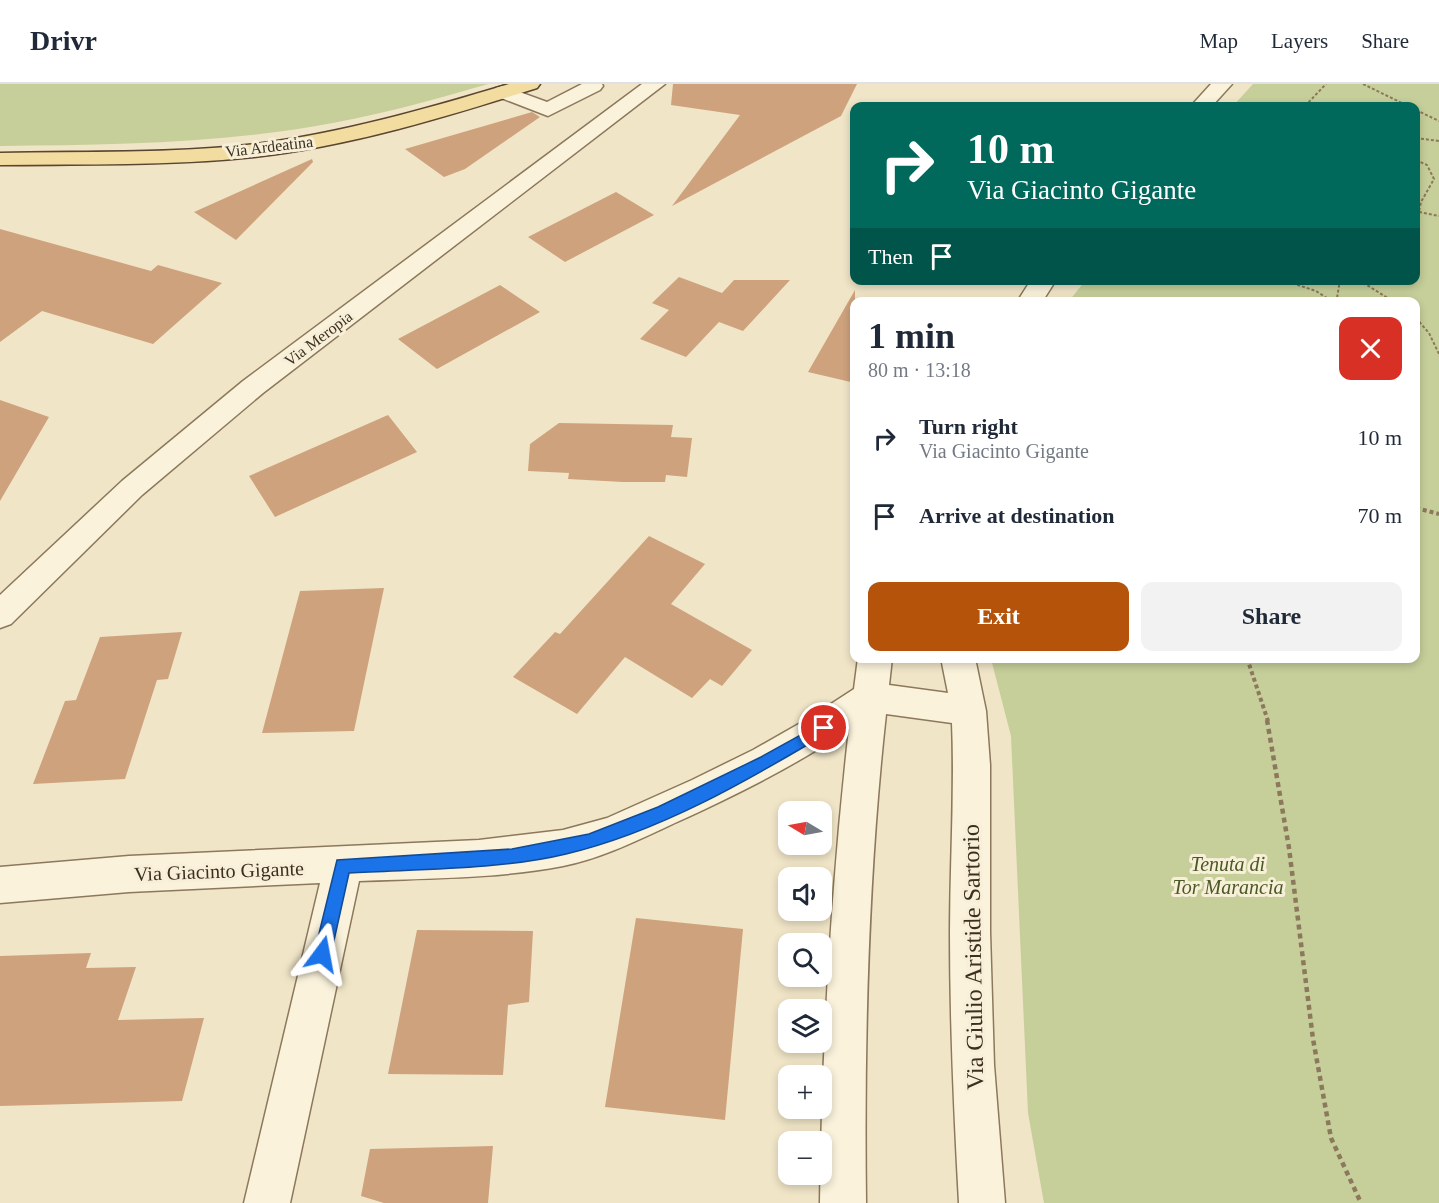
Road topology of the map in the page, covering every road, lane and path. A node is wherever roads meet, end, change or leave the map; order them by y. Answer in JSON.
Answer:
{"nodes":[{"id":1,"x":530,"y":84,"type":"edge"},
{"id":2,"x":655,"y":84,"type":"edge"},
{"id":3,"x":1222,"y":84,"type":"edge"},
{"id":4,"x":1326,"y":84,"type":"edge"},
{"id":5,"x":1363,"y":84,"type":"edge"},
{"id":6,"x":593,"y":86,"type":"dead end"},
{"id":7,"x":503,"y":92,"type":"junction"},
{"id":8,"x":1204,"y":102,"type":"edge"},
{"id":9,"x":1310,"y":102,"type":"edge"},
{"id":10,"x":1400,"y":102,"type":"edge"},
{"id":11,"x":1420,"y":112,"type":"edge"},
{"id":12,"x":1439,"y":121,"type":"edge"},
{"id":13,"x":1420,"y":139,"type":"edge"},
{"id":14,"x":1439,"y":141,"type":"edge"},
{"id":15,"x":0,"y":159,"type":"edge"},
{"id":16,"x":1420,"y":162,"type":"edge"},
{"id":17,"x":1432,"y":172,"type":"junction"},
{"id":18,"x":1439,"y":173,"type":"edge"},
{"id":19,"x":1420,"y":203,"type":"edge"},
{"id":20,"x":1420,"y":212,"type":"edge"},
{"id":21,"x":1439,"y":216,"type":"edge"},
{"id":22,"x":1298,"y":285,"type":"edge"},
{"id":23,"x":1367,"y":285,"type":"edge"},
{"id":24,"x":1325,"y":297,"type":"edge"},
{"id":25,"x":1386,"y":297,"type":"edge"},
{"id":26,"x":1420,"y":323,"type":"edge"},
{"id":27,"x":1439,"y":354,"type":"edge"},
{"id":28,"x":1420,"y":509,"type":"edge"},
{"id":29,"x":1439,"y":514,"type":"edge"},
{"id":30,"x":0,"y":615,"type":"edge"},
{"id":31,"x":873,"y":663,"type":"edge"},
{"id":32,"x":959,"y":663,"type":"edge"},
{"id":33,"x":1248,"y":663,"type":"edge"},
{"id":34,"x":869,"y":698,"type":"junction"},
{"id":35,"x":969,"y":711,"type":"junction"},
{"id":36,"x":343,"y":866,"type":"junction"},
{"id":37,"x":0,"y":885,"type":"edge"},
{"id":38,"x":267,"y":1203,"type":"edge"},
{"id":39,"x":843,"y":1203,"type":"edge"},
{"id":40,"x":982,"y":1203,"type":"edge"},
{"id":41,"x":1361,"y":1203,"type":"edge"}],
"edges":[{"from":1,"to":7,"type":"main road","name":"Via Ardeatina"},
{"from":2,"to":30,"type":"street","name":"Via Meropia"},
{"from":3,"to":8,"type":"street"},
{"from":4,"to":9,"type":"path"},
{"from":5,"to":10,"type":"path"},
{"from":6,"to":7,"type":"street"},
{"from":7,"to":15,"type":"main road","name":"Via Ardeatina"},
{"from":11,"to":12,"type":"path"},
{"from":13,"to":14,"type":"path"},
{"from":16,"to":17,"type":"path"},
{"from":17,"to":18,"type":"path"},
{"from":17,"to":19,"type":"path"},
{"from":20,"to":21,"type":"path"},
{"from":22,"to":24,"type":"path"},
{"from":23,"to":25,"type":"path"},
{"from":26,"to":27,"type":"path"},
{"from":28,"to":29,"type":"path"},
{"from":31,"to":34,"type":"street"},
{"from":32,"to":35,"type":"street","name":"Via Giulio Aristide Sartorio"},
{"from":33,"to":41,"type":"path"},
{"from":34,"to":35,"type":"street"},
{"from":34,"to":36,"type":"street","name":"Via Giacinto Gigante"},
{"from":34,"to":39,"type":"street"},
{"from":35,"to":40,"type":"street","name":"Via Giulio Aristide Sartorio"},
{"from":36,"to":37,"type":"street","name":"Via Giacinto Gigante"},
{"from":36,"to":38,"type":"street"}]}
